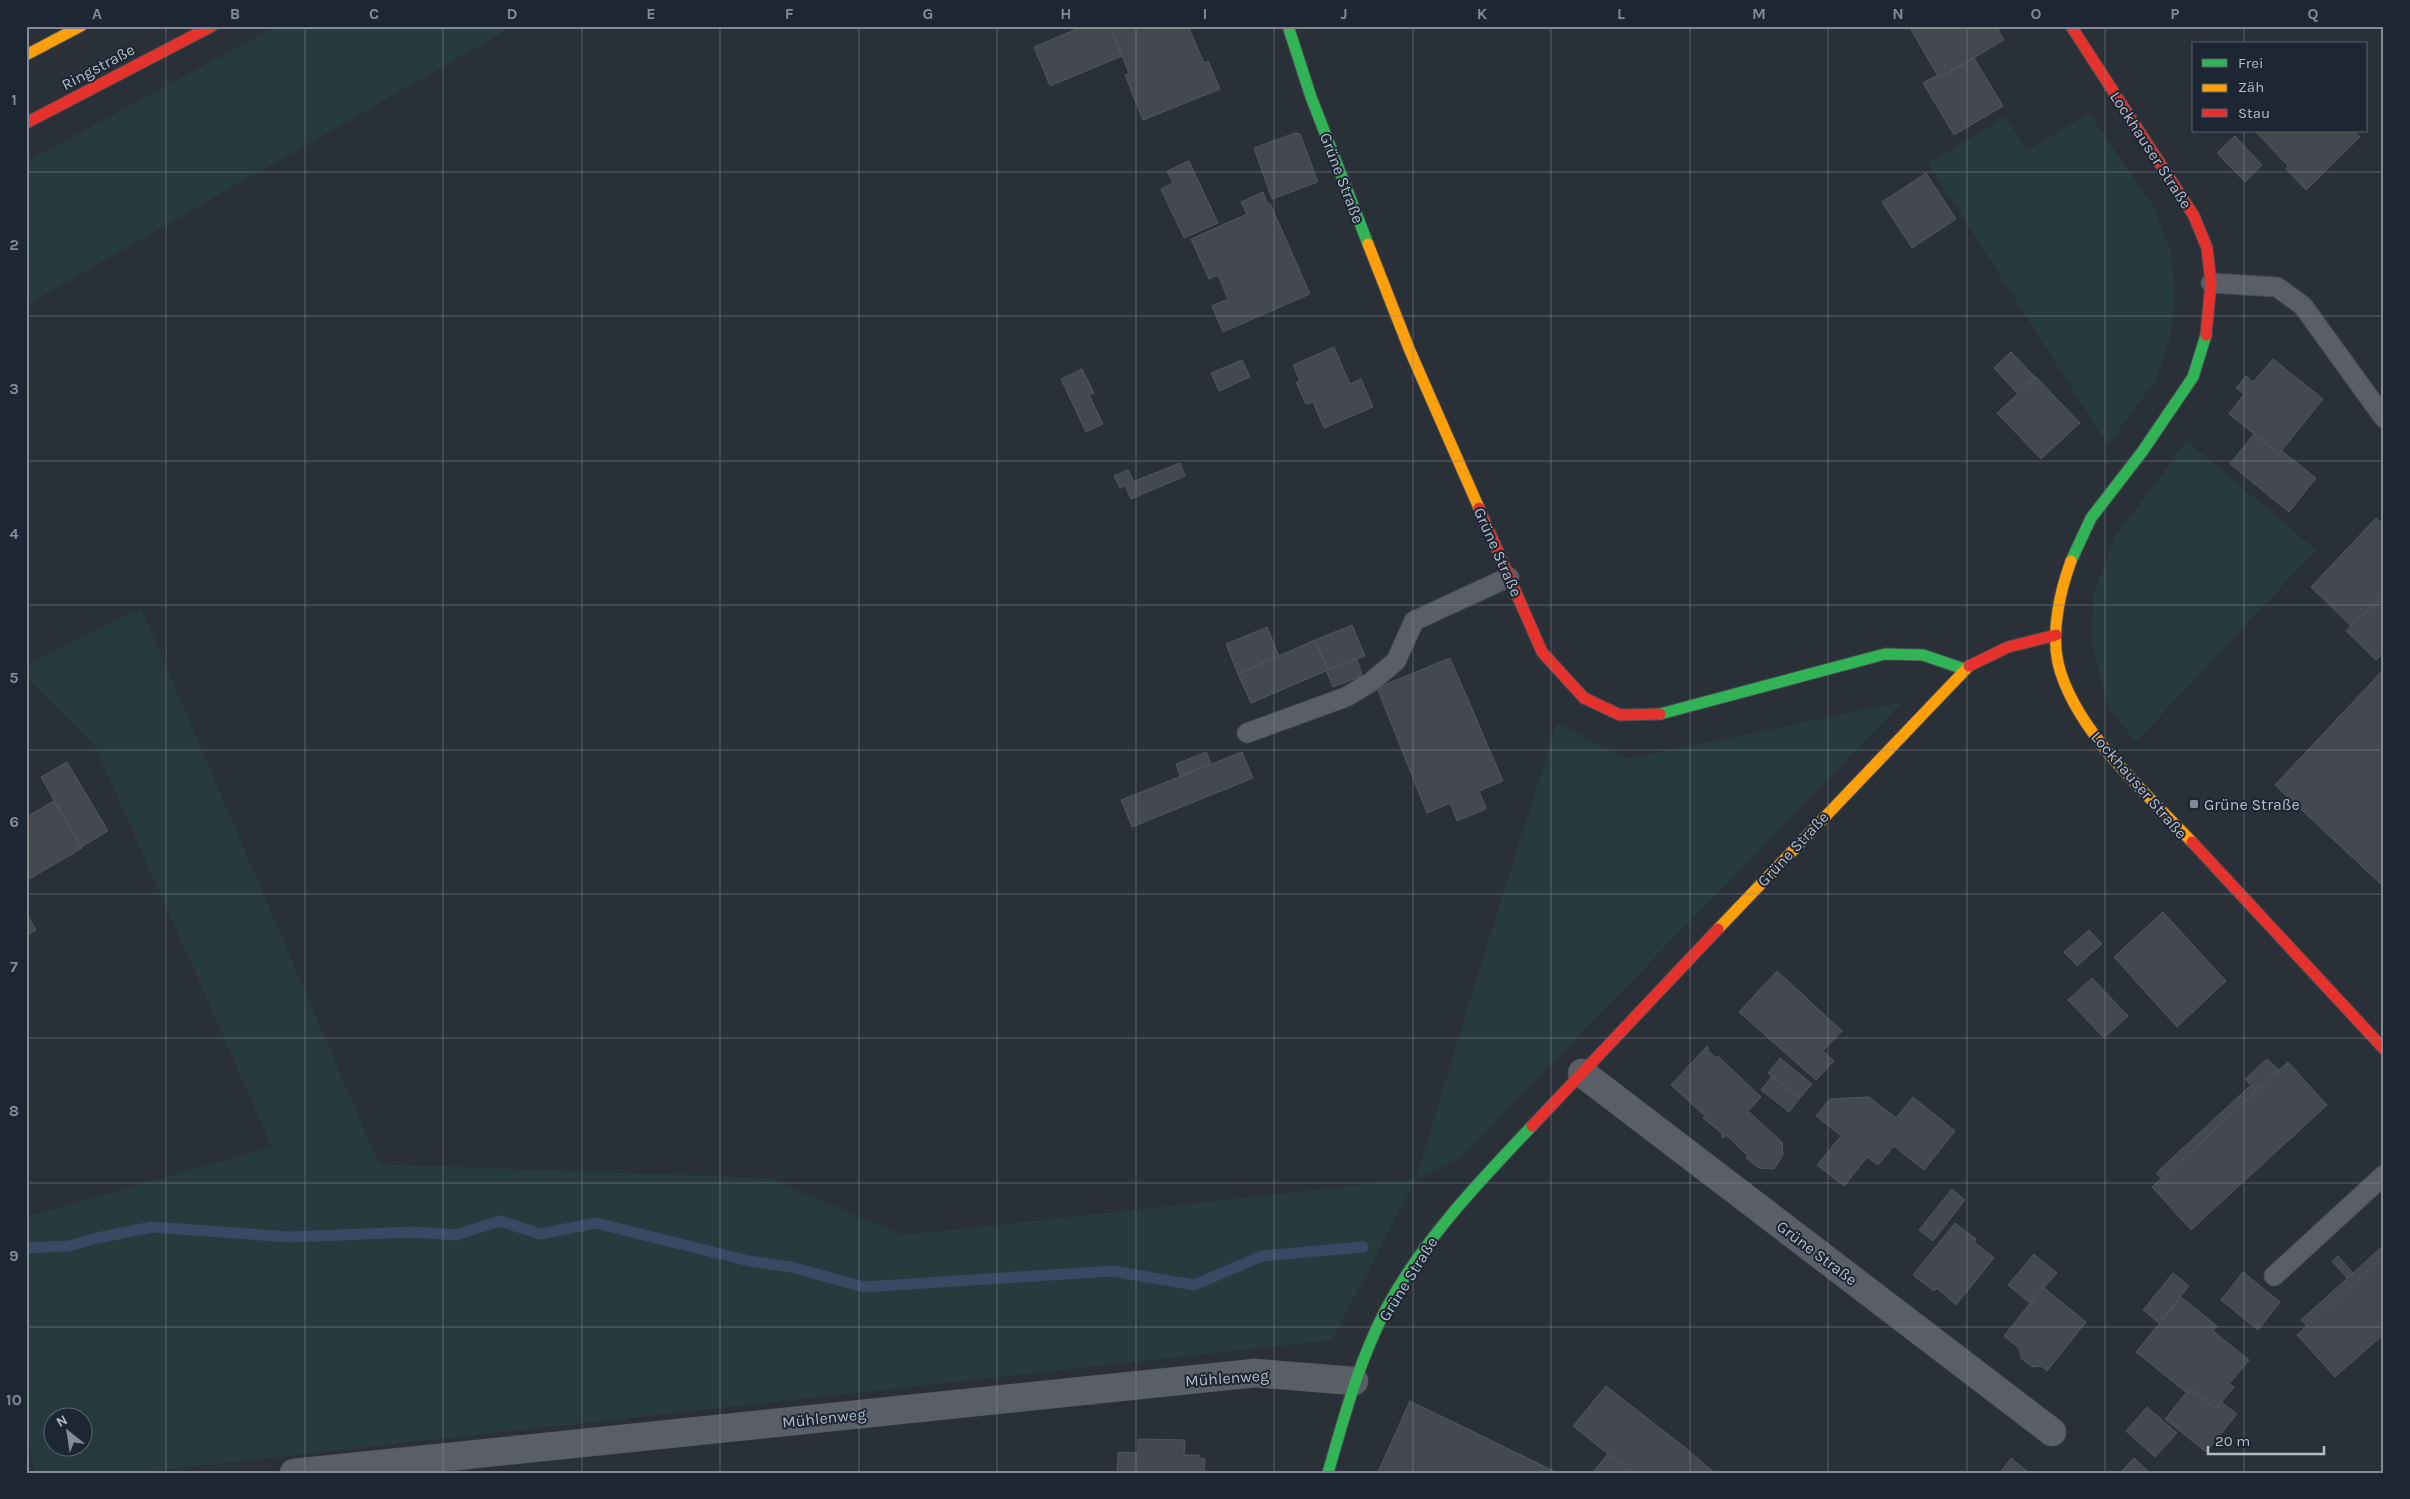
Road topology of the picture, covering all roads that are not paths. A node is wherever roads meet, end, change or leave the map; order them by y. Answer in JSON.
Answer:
{"nodes":[{"id":1,"x":81,"y":26,"type":"edge"},
{"id":2,"x":212,"y":26,"type":"edge"},
{"id":3,"x":1288,"y":26,"type":"edge"},
{"id":4,"x":2071,"y":26,"type":"edge"},
{"id":5,"x":26,"y":55,"type":"edge"},
{"id":6,"x":26,"y":123,"type":"edge"},
{"id":7,"x":2211,"y":283,"type":"junction"},
{"id":8,"x":2384,"y":418,"type":"edge"},
{"id":9,"x":1509,"y":578,"type":"junction"},
{"id":10,"x":2056,"y":635,"type":"junction"},
{"id":11,"x":1964,"y":669,"type":"junction"},
{"id":12,"x":1247,"y":733,"type":"dead end"},
{"id":13,"x":2384,"y":1049,"type":"edge"},
{"id":14,"x":1582,"y":1074,"type":"junction"},
{"id":15,"x":2384,"y":1175,"type":"edge"},
{"id":16,"x":2274,"y":1276,"type":"dead end"},
{"id":17,"x":1354,"y":1381,"type":"junction"},
{"id":18,"x":2052,"y":1432,"type":"dead end"},
{"id":19,"x":294,"y":1473,"type":"edge"},
{"id":20,"x":1328,"y":1473,"type":"edge"}],
"edges":[{"from":1,"to":5,"type":"main road"},
{"from":2,"to":6,"type":"main road","name":"Ringstraße"},
{"from":3,"to":9,"type":"main road","name":"Grüne Straße"},
{"from":4,"to":7,"type":"main road","name":"Lockhauser Straße"},
{"from":7,"to":8,"type":"lane"},
{"from":7,"to":10,"type":"main road","name":"Lockhauser Straße"},
{"from":9,"to":11,"type":"main road","name":"Grüne Straße"},
{"from":9,"to":12,"type":"lane"},
{"from":10,"to":11,"type":"main road","name":"Grüne Straße"},
{"from":10,"to":13,"type":"main road","name":"Lockhauser Straße"},
{"from":11,"to":14,"type":"main road","name":"Grüne Straße"},
{"from":14,"to":17,"type":"main road","name":"Grüne Straße"},
{"from":14,"to":18,"type":"street","name":"Grüne Straße"},
{"from":15,"to":16,"type":"lane"},
{"from":17,"to":19,"type":"street","name":"Mühlenweg"},
{"from":17,"to":20,"type":"main road","name":"Grüne Straße"}]}
